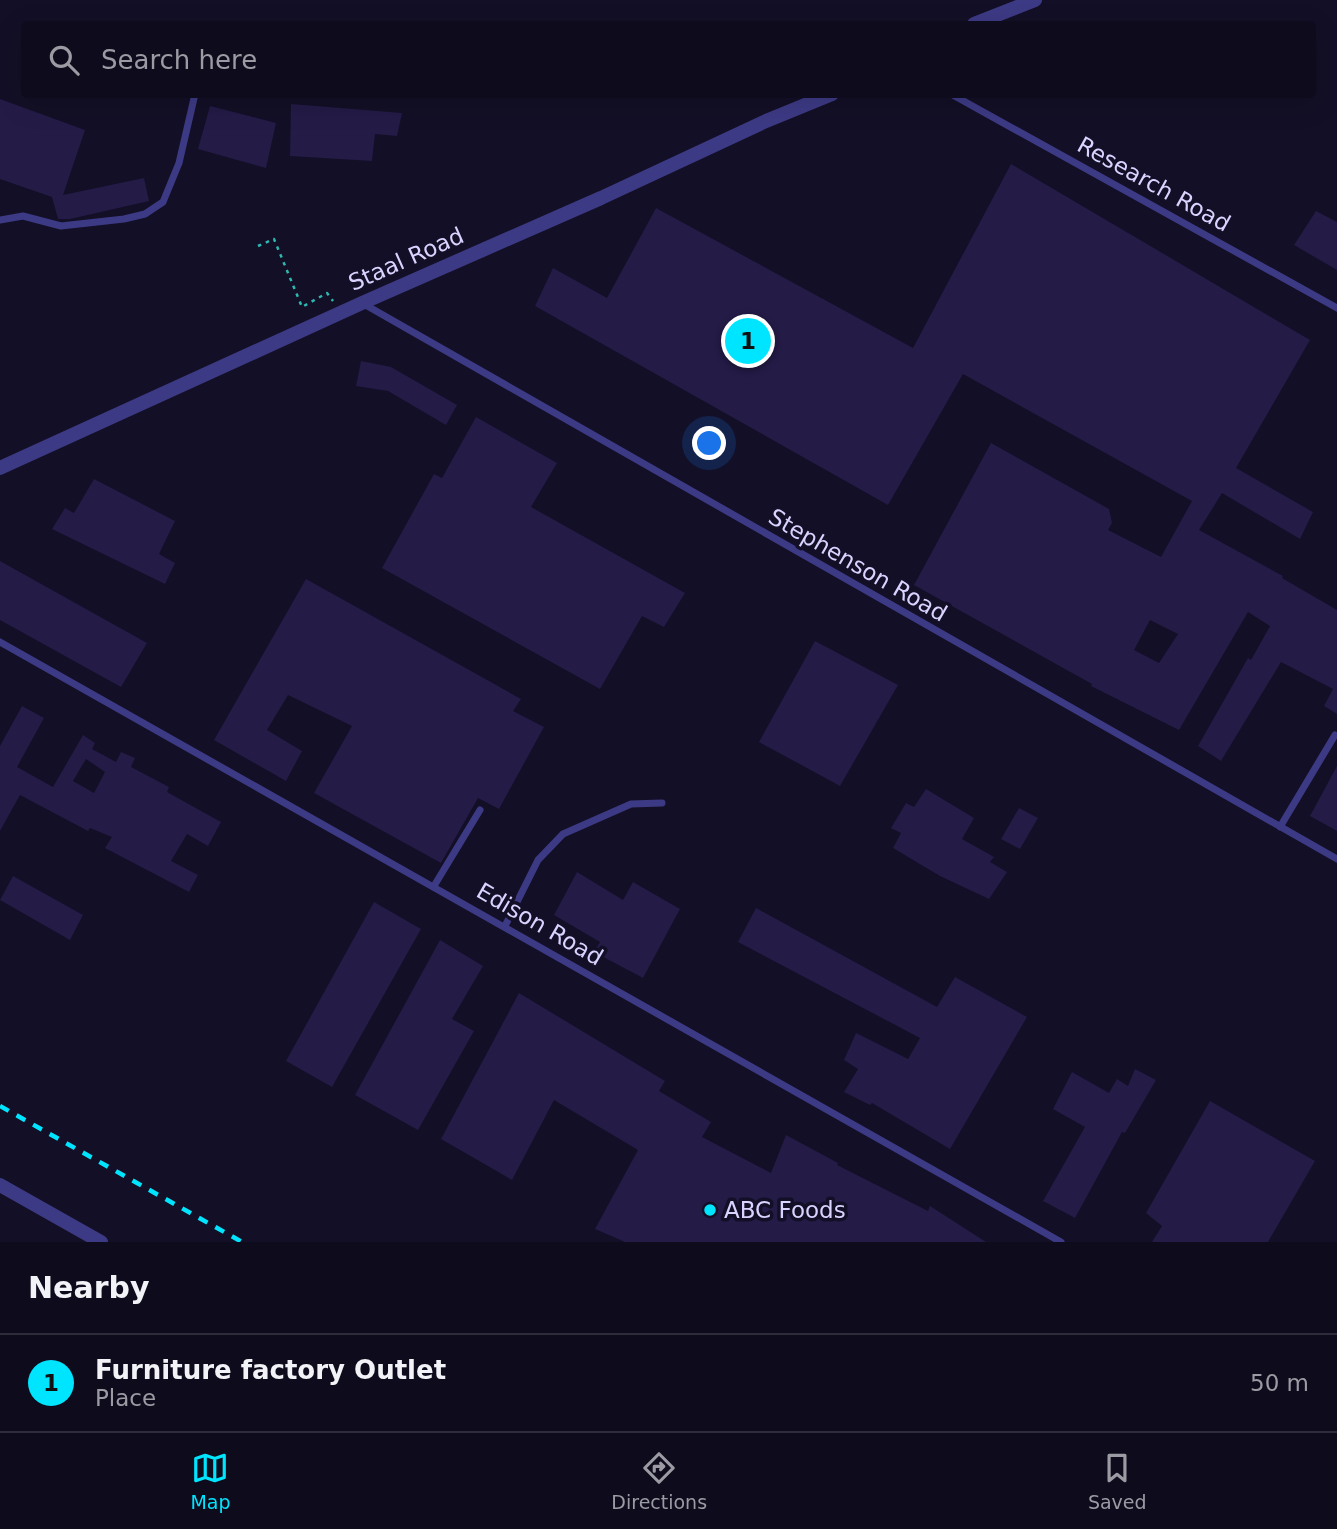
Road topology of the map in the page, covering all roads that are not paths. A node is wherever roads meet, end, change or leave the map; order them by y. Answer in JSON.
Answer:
{"nodes":[{"id":1,"x":1035,"y":0,"type":"edge"},
{"id":2,"x":982,"y":21,"type":"edge"},
{"id":3,"x":194,"y":98,"type":"edge"},
{"id":4,"x":822,"y":98,"type":"edge"},
{"id":5,"x":958,"y":98,"type":"edge"},
{"id":6,"x":0,"y":220,"type":"edge"},
{"id":7,"x":362,"y":303,"type":"junction"},
{"id":8,"x":1337,"y":308,"type":"edge"},
{"id":9,"x":0,"y":468,"type":"edge"},
{"id":10,"x":0,"y":642,"type":"edge"},
{"id":11,"x":1335,"y":735,"type":"dead end"},
{"id":12,"x":662,"y":803,"type":"dead end"},
{"id":13,"x":480,"y":810,"type":"dead end"},
{"id":14,"x":1280,"y":827,"type":"junction"},
{"id":15,"x":1337,"y":859,"type":"edge"},
{"id":16,"x":434,"y":886,"type":"junction"},
{"id":17,"x":505,"y":926,"type":"junction"},
{"id":18,"x":0,"y":1185,"type":"edge"},
{"id":19,"x":101,"y":1242,"type":"edge"},
{"id":20,"x":1061,"y":1242,"type":"edge"}],
"edges":[{"from":1,"to":2,"type":"street"},
{"from":3,"to":6,"type":"lane"},
{"from":4,"to":7,"type":"street","name":"Staal Road"},
{"from":5,"to":8,"type":"lane","name":"Research Road"},
{"from":7,"to":9,"type":"street","name":"Staal Road"},
{"from":7,"to":14,"type":"lane","name":"Stephenson Road"},
{"from":10,"to":16,"type":"lane","name":"Edison Road"},
{"from":11,"to":14,"type":"lane"},
{"from":12,"to":17,"type":"lane"},
{"from":13,"to":16,"type":"lane"},
{"from":14,"to":15,"type":"lane","name":"Stephenson Road"},
{"from":16,"to":17,"type":"lane","name":"Edison Road"},
{"from":17,"to":20,"type":"lane","name":"Edison Road"},
{"from":18,"to":19,"type":"street"}]}
